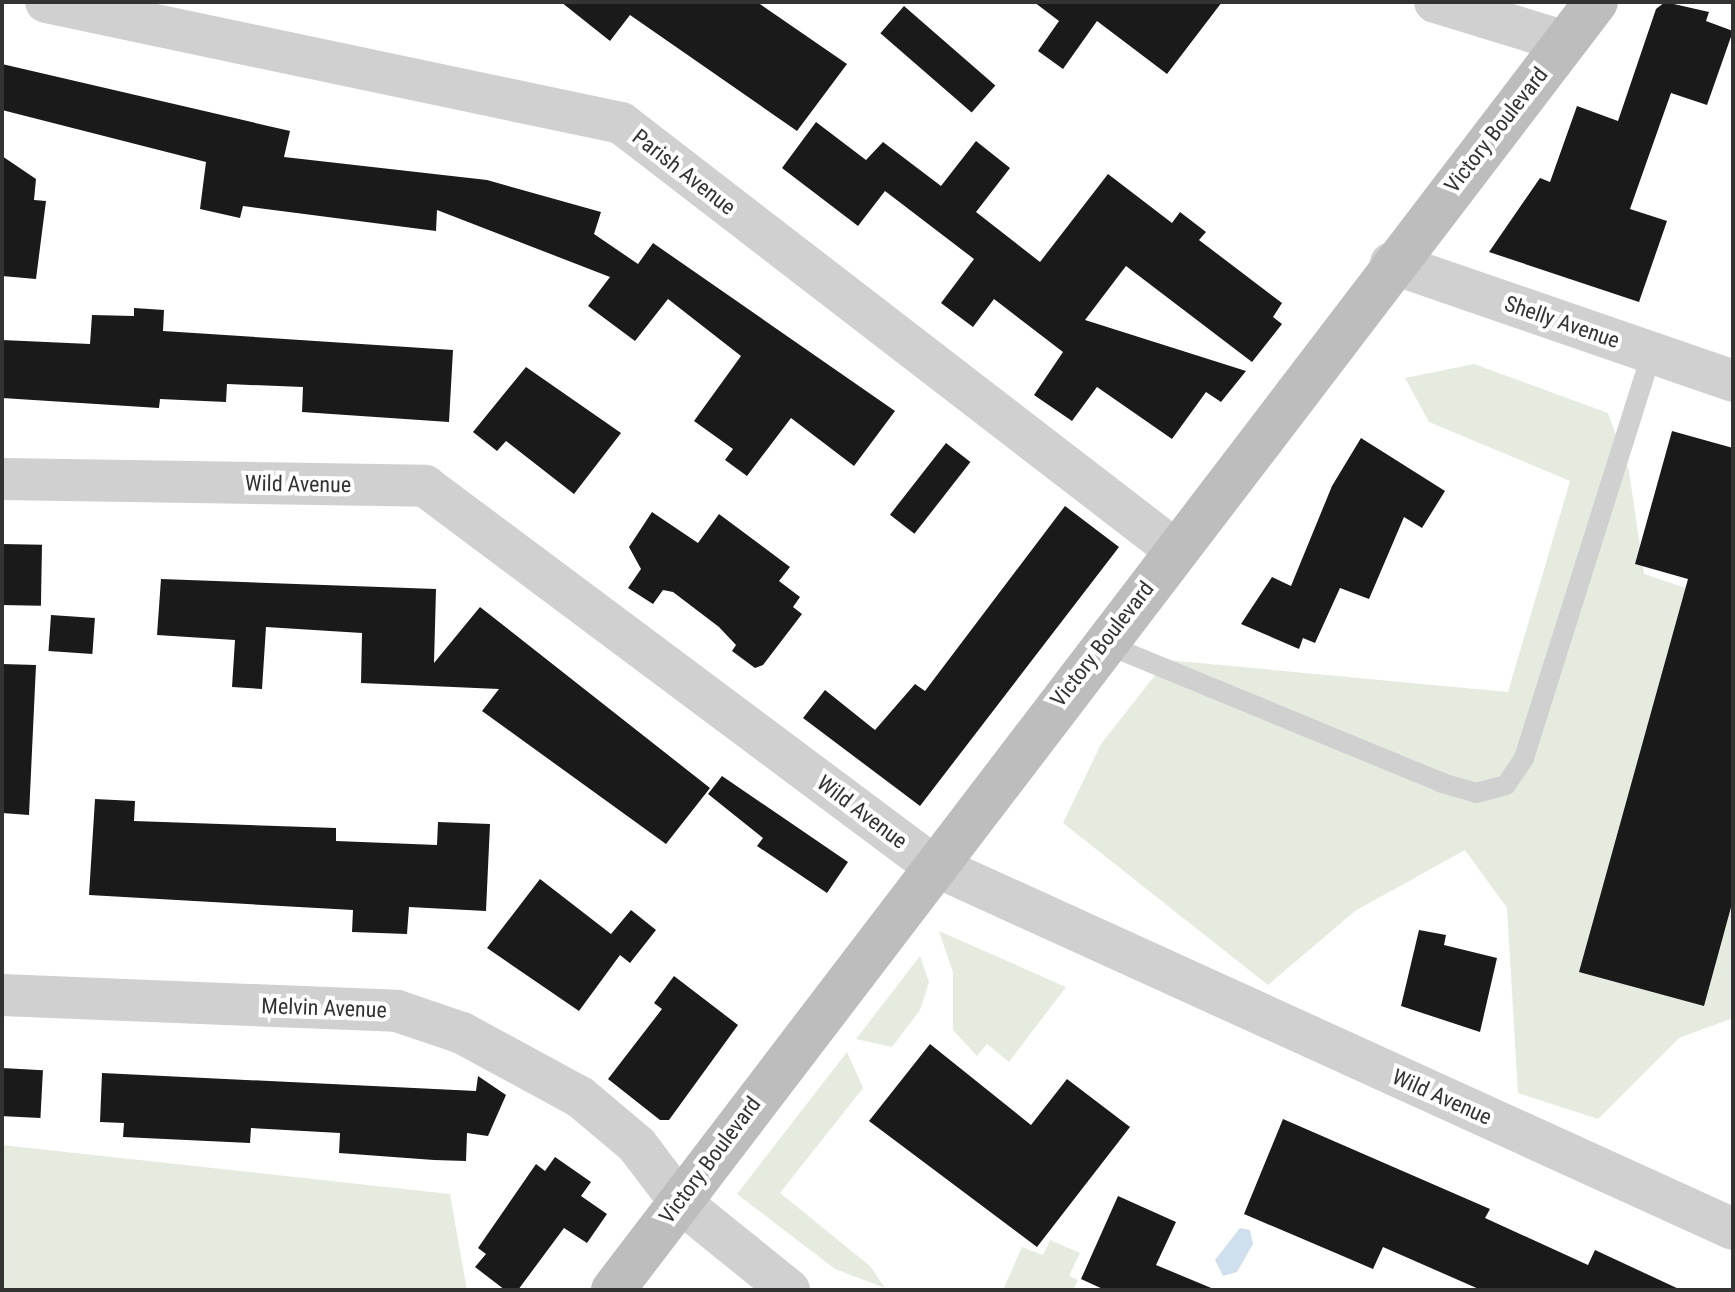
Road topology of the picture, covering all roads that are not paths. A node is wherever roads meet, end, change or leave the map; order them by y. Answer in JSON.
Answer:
{"nodes":[{"id":1,"x":46,"y":2,"type":"edge"},
{"id":2,"x":1435,"y":2,"type":"edge"},
{"id":3,"x":1596,"y":2,"type":"edge"},
{"id":4,"x":1566,"y":42,"type":"junction"},
{"id":5,"x":1391,"y":263,"type":"junction"},
{"id":6,"x":1652,"y":353,"type":"junction"},
{"id":7,"x":1733,"y":381,"type":"edge"},
{"id":8,"x":2,"y":479,"type":"edge"},
{"id":9,"x":1175,"y":550,"type":"junction"},
{"id":10,"x":1103,"y":643,"type":"junction"},
{"id":11,"x":931,"y":864,"type":"junction"},
{"id":12,"x":2,"y":995,"type":"edge"},
{"id":13,"x":680,"y":1202,"type":"junction"},
{"id":14,"x":1733,"y":1229,"type":"edge"},
{"id":15,"x":613,"y":1290,"type":"edge"},
{"id":16,"x":789,"y":1290,"type":"edge"}],
"edges":[{"from":1,"to":9,"type":"street","name":"Parish Avenue"},
{"from":2,"to":4,"type":"street"},
{"from":3,"to":4,"type":"main road","name":"Victory Boulevard"},
{"from":4,"to":5,"type":"main road","name":"Victory Boulevard"},
{"from":5,"to":6,"type":"street","name":"Shelly Avenue"},
{"from":5,"to":9,"type":"main road","name":"Victory Boulevard"},
{"from":6,"to":7,"type":"street","name":"Shelly Avenue"},
{"from":6,"to":10,"type":"lane"},
{"from":8,"to":11,"type":"street","name":"Wild Avenue"},
{"from":9,"to":10,"type":"main road","name":"Victory Boulevard"},
{"from":10,"to":11,"type":"main road","name":"Victory Boulevard"},
{"from":11,"to":13,"type":"main road","name":"Victory Boulevard"},
{"from":11,"to":14,"type":"street","name":"Wild Avenue"},
{"from":12,"to":13,"type":"street","name":"Melvin Avenue"},
{"from":13,"to":15,"type":"main road","name":"Victory Boulevard"},
{"from":13,"to":16,"type":"street","name":"Melvin Avenue"}]}
